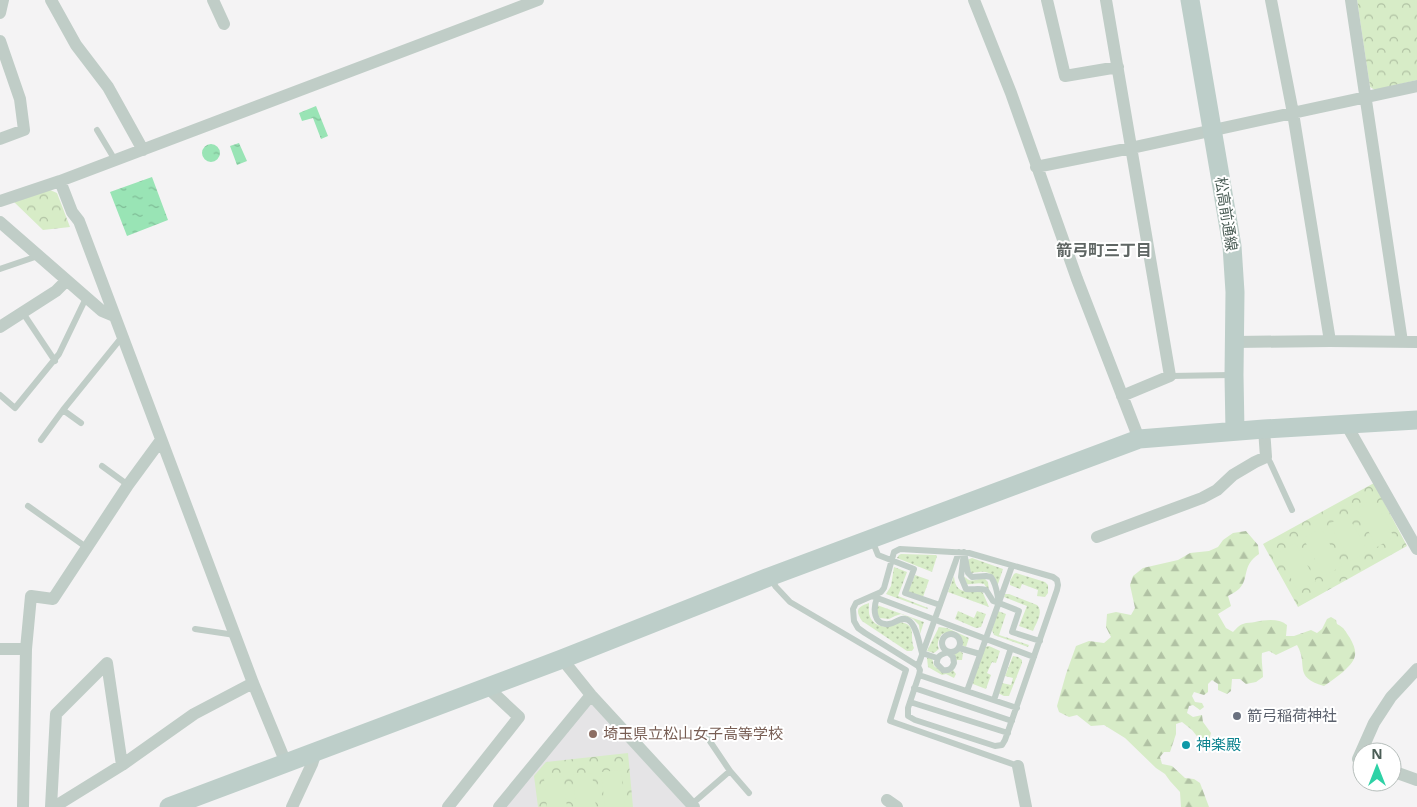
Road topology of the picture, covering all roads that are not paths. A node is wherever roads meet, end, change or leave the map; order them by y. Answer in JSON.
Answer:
{"nodes":[{"id":1,"x":3,"y":0,"type":"edge"},
{"id":2,"x":51,"y":0,"type":"edge"},
{"id":3,"x":213,"y":0,"type":"edge"},
{"id":4,"x":538,"y":0,"type":"edge"},
{"id":5,"x":974,"y":0,"type":"edge"},
{"id":6,"x":1047,"y":0,"type":"edge"},
{"id":7,"x":1106,"y":0,"type":"edge"},
{"id":8,"x":1190,"y":0,"type":"edge"},
{"id":9,"x":1271,"y":0,"type":"edge"},
{"id":10,"x":1351,"y":0,"type":"edge"},
{"id":11,"x":0,"y":13,"type":"edge"},
{"id":12,"x":224,"y":24,"type":"dead end"},
{"id":13,"x":1,"y":46,"type":"edge"},
{"id":14,"x":1118,"y":66,"type":"junction"},
{"id":15,"x":1417,"y":86,"type":"edge"},
{"id":16,"x":1366,"y":97,"type":"junction"},
{"id":17,"x":1293,"y":113,"type":"junction"},
{"id":18,"x":96,"y":130,"type":"dead end"},
{"id":19,"x":1213,"y":131,"type":"junction"},
{"id":20,"x":0,"y":139,"type":"edge"},
{"id":21,"x":1131,"y":148,"type":"junction"},
{"id":22,"x":143,"y":150,"type":"junction"},
{"id":23,"x":115,"y":160,"type":"junction"},
{"id":24,"x":1036,"y":167,"type":"junction"},
{"id":25,"x":60,"y":181,"type":"junction"},
{"id":26,"x":0,"y":201,"type":"edge"},
{"id":27,"x":0,"y":222,"type":"edge"},
{"id":28,"x":38,"y":256,"type":"junction"},
{"id":29,"x":0,"y":268,"type":"edge"},
{"id":30,"x":66,"y":281,"type":"junction"},
{"id":31,"x":86,"y":298,"type":"junction"},
{"id":32,"x":23,"y":313,"type":"junction"},
{"id":33,"x":114,"y":316,"type":"junction"},
{"id":34,"x":0,"y":327,"type":"edge"},
{"id":35,"x":122,"y":337,"type":"junction"},
{"id":36,"x":1330,"y":341,"type":"junction"},
{"id":37,"x":1235,"y":342,"type":"junction"},
{"id":38,"x":1402,"y":342,"type":"junction"},
{"id":39,"x":1417,"y":342,"type":"edge"},
{"id":40,"x":54,"y":361,"type":"junction"},
{"id":41,"x":1234,"y":375,"type":"junction"},
{"id":42,"x":1170,"y":376,"type":"junction"},
{"id":43,"x":0,"y":395,"type":"edge"},
{"id":44,"x":1122,"y":396,"type":"junction"},
{"id":45,"x":63,"y":410,"type":"junction"},
{"id":46,"x":1417,"y":420,"type":"edge"},
{"id":47,"x":81,"y":423,"type":"dead end"},
{"id":48,"x":1346,"y":424,"type":"junction"},
{"id":49,"x":1264,"y":429,"type":"junction"},
{"id":50,"x":1235,"y":431,"type":"junction"},
{"id":51,"x":1140,"y":439,"type":"junction"},
{"id":52,"x":41,"y":440,"type":"dead end"},
{"id":53,"x":161,"y":440,"type":"junction"},
{"id":54,"x":1266,"y":458,"type":"junction"},
{"id":55,"x":102,"y":466,"type":"dead end"},
{"id":56,"x":128,"y":485,"type":"junction"},
{"id":57,"x":28,"y":506,"type":"dead end"},
{"id":58,"x":1292,"y":510,"type":"dead end"},
{"id":59,"x":1097,"y":537,"type":"dead end"},
{"id":60,"x":872,"y":538,"type":"junction"},
{"id":61,"x":86,"y":547,"type":"junction"},
{"id":62,"x":1417,"y":549,"type":"edge"},
{"id":63,"x":961,"y":552,"type":"junction"},
{"id":64,"x":891,"y":561,"type":"junction"},
{"id":65,"x":1012,"y":566,"type":"junction"},
{"id":66,"x":769,"y":577,"type":"junction"},
{"id":67,"x":874,"y":597,"type":"junction"},
{"id":68,"x":999,"y":603,"type":"junction"},
{"id":69,"x":940,"y":605,"type":"junction"},
{"id":70,"x":935,"y":620,"type":"junction"},
{"id":71,"x":195,"y":629,"type":"dead end"},
{"id":72,"x":235,"y":634,"type":"junction"},
{"id":73,"x":986,"y":639,"type":"junction"},
{"id":74,"x":1040,"y":641,"type":"junction"},
{"id":75,"x":959,"y":648,"type":"junction"},
{"id":76,"x":1011,"y":648,"type":"junction"},
{"id":77,"x":0,"y":649,"type":"edge"},
{"id":78,"x":26,"y":649,"type":"junction"},
{"id":79,"x":948,"y":652,"type":"junction"},
{"id":80,"x":922,"y":653,"type":"junction"},
{"id":81,"x":980,"y":654,"type":"junction"},
{"id":82,"x":1034,"y":657,"type":"junction"},
{"id":83,"x":937,"y":658,"type":"junction"},
{"id":84,"x":562,"y":659,"type":"junction"},
{"id":85,"x":918,"y":666,"type":"junction"},
{"id":86,"x":1417,"y":669,"type":"edge"},
{"id":87,"x":919,"y":675,"type":"junction"},
{"id":88,"x":253,"y":682,"type":"junction"},
{"id":89,"x":487,"y":687,"type":"junction"},
{"id":90,"x":914,"y":688,"type":"junction"},
{"id":91,"x":967,"y":691,"type":"junction"},
{"id":92,"x":591,"y":695,"type":"junction"},
{"id":93,"x":994,"y":700,"type":"junction"},
{"id":94,"x":910,"y":702,"type":"junction"},
{"id":95,"x":1016,"y":708,"type":"junction"},
{"id":96,"x":1012,"y":721,"type":"junction"},
{"id":97,"x":703,"y":731,"type":"dead end"},
{"id":98,"x":1008,"y":733,"type":"junction"},
{"id":99,"x":1366,"y":742,"type":"edge"},
{"id":100,"x":316,"y":752,"type":"junction"},
{"id":101,"x":286,"y":763,"type":"junction"},
{"id":102,"x":122,"y":765,"type":"junction"},
{"id":103,"x":1018,"y":766,"type":"joint"},
{"id":104,"x":730,"y":771,"type":"junction"},
{"id":105,"x":1402,"y":775,"type":"edge"},
{"id":106,"x":1417,"y":780,"type":"edge"},
{"id":107,"x":749,"y":793,"type":"dead end"},
{"id":108,"x":75,"y":802,"type":"edge"},
{"id":109,"x":693,"y":806,"type":"edge"},
{"id":110,"x":23,"y":807,"type":"edge"},
{"id":111,"x":53,"y":807,"type":"edge"},
{"id":112,"x":169,"y":807,"type":"edge"},
{"id":113,"x":292,"y":807,"type":"edge"},
{"id":114,"x":448,"y":807,"type":"edge"},
{"id":115,"x":499,"y":807,"type":"edge"},
{"id":116,"x":1026,"y":807,"type":"edge"}],
"edges":[{"from":1,"to":11,"type":"street"},
{"from":2,"to":22,"type":"street"},
{"from":3,"to":12,"type":"street"},
{"from":4,"to":22,"type":"street"},
{"from":5,"to":24,"type":"street"},
{"from":6,"to":14,"type":"street"},
{"from":7,"to":14,"type":"street"},
{"from":8,"to":19,"type":"street","name":"松高前通線"},
{"from":9,"to":17,"type":"street"},
{"from":10,"to":16,"type":"street"},
{"from":13,"to":20,"type":"street"},
{"from":14,"to":21,"type":"street"},
{"from":15,"to":16,"type":"street"},
{"from":16,"to":17,"type":"street"},
{"from":16,"to":38,"type":"street"},
{"from":17,"to":19,"type":"street"},
{"from":17,"to":36,"type":"street"},
{"from":18,"to":23,"type":"lane"},
{"from":19,"to":21,"type":"street"},
{"from":19,"to":37,"type":"street","name":"松高前通線"},
{"from":21,"to":24,"type":"street"},
{"from":21,"to":42,"type":"street"},
{"from":22,"to":23,"type":"street"},
{"from":23,"to":25,"type":"street"},
{"from":24,"to":44,"type":"street"},
{"from":25,"to":26,"type":"street"},
{"from":25,"to":33,"type":"street"},
{"from":27,"to":28,"type":"street"},
{"from":28,"to":29,"type":"lane"},
{"from":28,"to":30,"type":"street"},
{"from":30,"to":31,"type":"street"},
{"from":30,"to":32,"type":"street"},
{"from":31,"to":33,"type":"street"},
{"from":31,"to":40,"type":"lane"},
{"from":32,"to":34,"type":"street"},
{"from":32,"to":40,"type":"lane"},
{"from":33,"to":35,"type":"street"},
{"from":35,"to":45,"type":"lane"},
{"from":35,"to":53,"type":"street"},
{"from":36,"to":37,"type":"street"},
{"from":36,"to":38,"type":"street"},
{"from":37,"to":41,"type":"street","name":"松高前通線"},
{"from":38,"to":39,"type":"street"},
{"from":40,"to":43,"type":"lane"},
{"from":41,"to":42,"type":"lane"},
{"from":41,"to":50,"type":"street","name":"松高前通線"},
{"from":42,"to":44,"type":"street"},
{"from":44,"to":51,"type":"street"},
{"from":45,"to":47,"type":"lane"},
{"from":45,"to":52,"type":"lane"},
{"from":46,"to":48,"type":"street"},
{"from":48,"to":49,"type":"street"},
{"from":48,"to":62,"type":"street"},
{"from":49,"to":50,"type":"street"},
{"from":49,"to":54,"type":"street"},
{"from":50,"to":51,"type":"street"},
{"from":51,"to":60,"type":"street"},
{"from":53,"to":56,"type":"street"},
{"from":53,"to":72,"type":"street"},
{"from":54,"to":58,"type":"lane"},
{"from":54,"to":59,"type":"street"},
{"from":55,"to":56,"type":"lane"},
{"from":56,"to":61,"type":"street"},
{"from":57,"to":61,"type":"lane"},
{"from":60,"to":64,"type":"lane"},
{"from":60,"to":66,"type":"street"},
{"from":61,"to":78,"type":"street"},
{"from":63,"to":64,"type":"lane"},
{"from":63,"to":65,"type":"lane"},
{"from":63,"to":68,"type":"lane"},
{"from":63,"to":68,"type":"lane"},
{"from":63,"to":69,"type":"lane"},
{"from":64,"to":67,"type":"lane"},
{"from":64,"to":69,"type":"lane"},
{"from":65,"to":68,"type":"lane"},
{"from":65,"to":74,"type":"lane"},
{"from":66,"to":84,"type":"street"},
{"from":66,"to":103,"type":"lane"},
{"from":67,"to":70,"type":"lane"},
{"from":67,"to":80,"type":"lane"},
{"from":67,"to":85,"type":"lane"},
{"from":68,"to":73,"type":"lane"},
{"from":68,"to":74,"type":"lane"},
{"from":69,"to":70,"type":"lane"},
{"from":70,"to":73,"type":"lane"},
{"from":70,"to":80,"type":"lane"},
{"from":71,"to":72,"type":"lane"},
{"from":72,"to":88,"type":"street"},
{"from":73,"to":76,"type":"lane"},
{"from":73,"to":81,"type":"lane"},
{"from":74,"to":82,"type":"lane"},
{"from":75,"to":79,"type":"lane"},
{"from":75,"to":79,"type":"lane"},
{"from":75,"to":81,"type":"lane"},
{"from":76,"to":82,"type":"lane"},
{"from":76,"to":93,"type":"lane"},
{"from":77,"to":78,"type":"street"},
{"from":78,"to":110,"type":"street"},
{"from":79,"to":83,"type":"lane"},
{"from":79,"to":83,"type":"lane"},
{"from":80,"to":83,"type":"lane"},
{"from":80,"to":85,"type":"lane"},
{"from":81,"to":91,"type":"lane"},
{"from":82,"to":95,"type":"lane"},
{"from":84,"to":89,"type":"street"},
{"from":84,"to":92,"type":"street"},
{"from":85,"to":87,"type":"lane"},
{"from":86,"to":99,"type":"street"},
{"from":87,"to":90,"type":"lane"},
{"from":87,"to":91,"type":"lane"},
{"from":88,"to":101,"type":"street"},
{"from":88,"to":102,"type":"street"},
{"from":89,"to":100,"type":"street"},
{"from":89,"to":114,"type":"street"},
{"from":90,"to":94,"type":"lane"},
{"from":90,"to":96,"type":"lane"},
{"from":91,"to":93,"type":"lane"},
{"from":92,"to":109,"type":"street"},
{"from":92,"to":115,"type":"street"},
{"from":93,"to":95,"type":"lane"},
{"from":94,"to":98,"type":"lane"},
{"from":94,"to":98,"type":"lane"},
{"from":95,"to":96,"type":"lane"},
{"from":96,"to":98,"type":"lane"},
{"from":97,"to":104,"type":"lane"},
{"from":100,"to":101,"type":"street"},
{"from":100,"to":113,"type":"street"},
{"from":101,"to":112,"type":"street"},
{"from":102,"to":108,"type":"street"},
{"from":102,"to":111,"type":"street"},
{"from":103,"to":116,"type":"street"},
{"from":104,"to":107,"type":"lane"},
{"from":104,"to":109,"type":"lane"},
{"from":105,"to":106,"type":"street"},
{"from":108,"to":111,"type":"street"}]}
